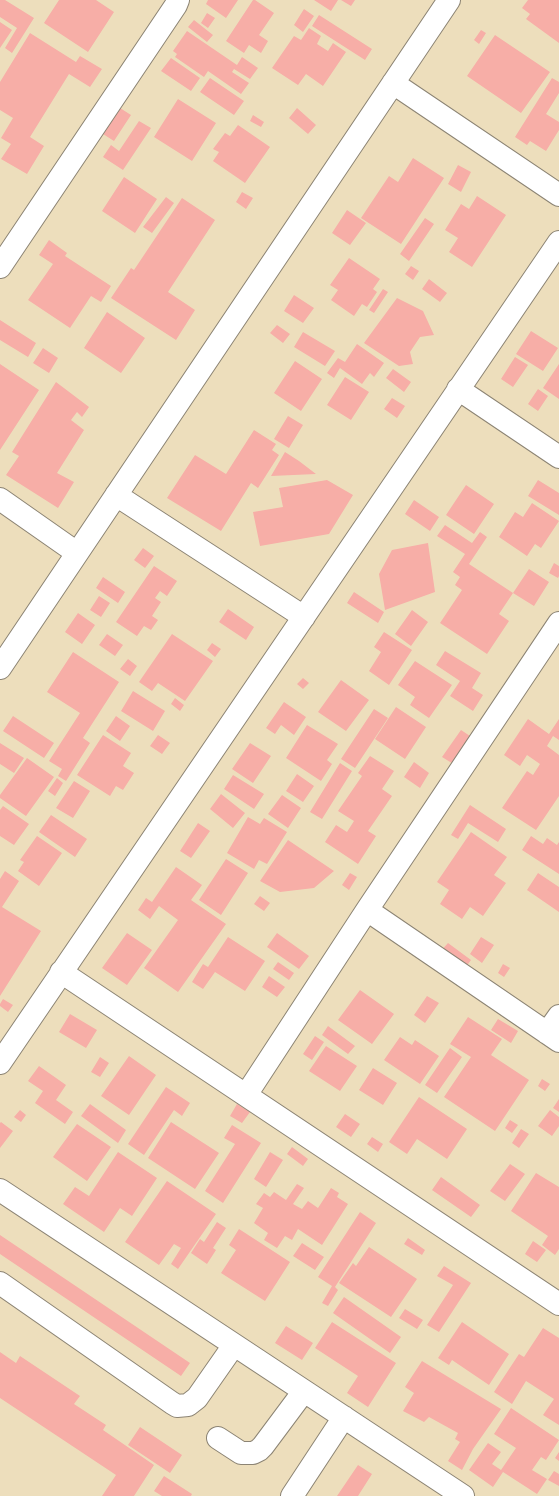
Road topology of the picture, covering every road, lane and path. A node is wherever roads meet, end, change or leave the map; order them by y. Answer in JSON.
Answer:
{"nodes":[{"id":1,"x":178,"y":0,"type":"edge"},
{"id":2,"x":449,"y":0,"type":"edge"},
{"id":3,"x":393,"y":83,"type":"junction"},
{"id":4,"x":559,"y":194,"type":"edge"},
{"id":5,"x":559,"y":242,"type":"edge"},
{"id":6,"x":0,"y":267,"type":"edge"},
{"id":7,"x":458,"y":389,"type":"junction"},
{"id":8,"x":559,"y":457,"type":"edge"},
{"id":9,"x":116,"y":494,"type":"junction"},
{"id":10,"x":0,"y":499,"type":"edge"},
{"id":11,"x":76,"y":553,"type":"junction"},
{"id":12,"x":304,"y":617,"type":"junction"},
{"id":13,"x":559,"y":623,"type":"edge"},
{"id":14,"x":0,"y":668,"type":"edge"},
{"id":15,"x":367,"y":910,"type":"junction"},
{"id":16,"x":61,"y":972,"type":"junction"},
{"id":17,"x":555,"y":1030,"type":"edge"},
{"id":18,"x":0,"y":1063,"type":"edge"},
{"id":19,"x":246,"y":1095,"type":"junction"},
{"id":20,"x":0,"y":1190,"type":"edge"},
{"id":21,"x":0,"y":1283,"type":"edge"},
{"id":22,"x":559,"y":1304,"type":"edge"},
{"id":23,"x":234,"y":1344,"type":"junction"},
{"id":24,"x":304,"y":1391,"type":"junction"},
{"id":25,"x":344,"y":1417,"type":"junction"},
{"id":26,"x":218,"y":1438,"type":"dead end"},
{"id":27,"x":292,"y":1496,"type":"edge"},
{"id":28,"x":463,"y":1496,"type":"edge"}],
"edges":[{"from":1,"to":6,"type":"street"},
{"from":2,"to":3,"type":"street"},
{"from":3,"to":4,"type":"street"},
{"from":3,"to":9,"type":"street"},
{"from":5,"to":7,"type":"street"},
{"from":7,"to":8,"type":"street"},
{"from":7,"to":12,"type":"street"},
{"from":9,"to":11,"type":"street"},
{"from":9,"to":12,"type":"street"},
{"from":10,"to":11,"type":"street"},
{"from":11,"to":14,"type":"street"},
{"from":12,"to":16,"type":"street"},
{"from":13,"to":15,"type":"street"},
{"from":15,"to":17,"type":"street"},
{"from":15,"to":19,"type":"street"},
{"from":16,"to":18,"type":"street"},
{"from":16,"to":19,"type":"street"},
{"from":19,"to":22,"type":"street"},
{"from":20,"to":23,"type":"street"},
{"from":21,"to":23,"type":"street"},
{"from":23,"to":24,"type":"street"},
{"from":24,"to":25,"type":"street"},
{"from":24,"to":26,"type":"street"},
{"from":25,"to":27,"type":"street"},
{"from":25,"to":28,"type":"street"}]}
